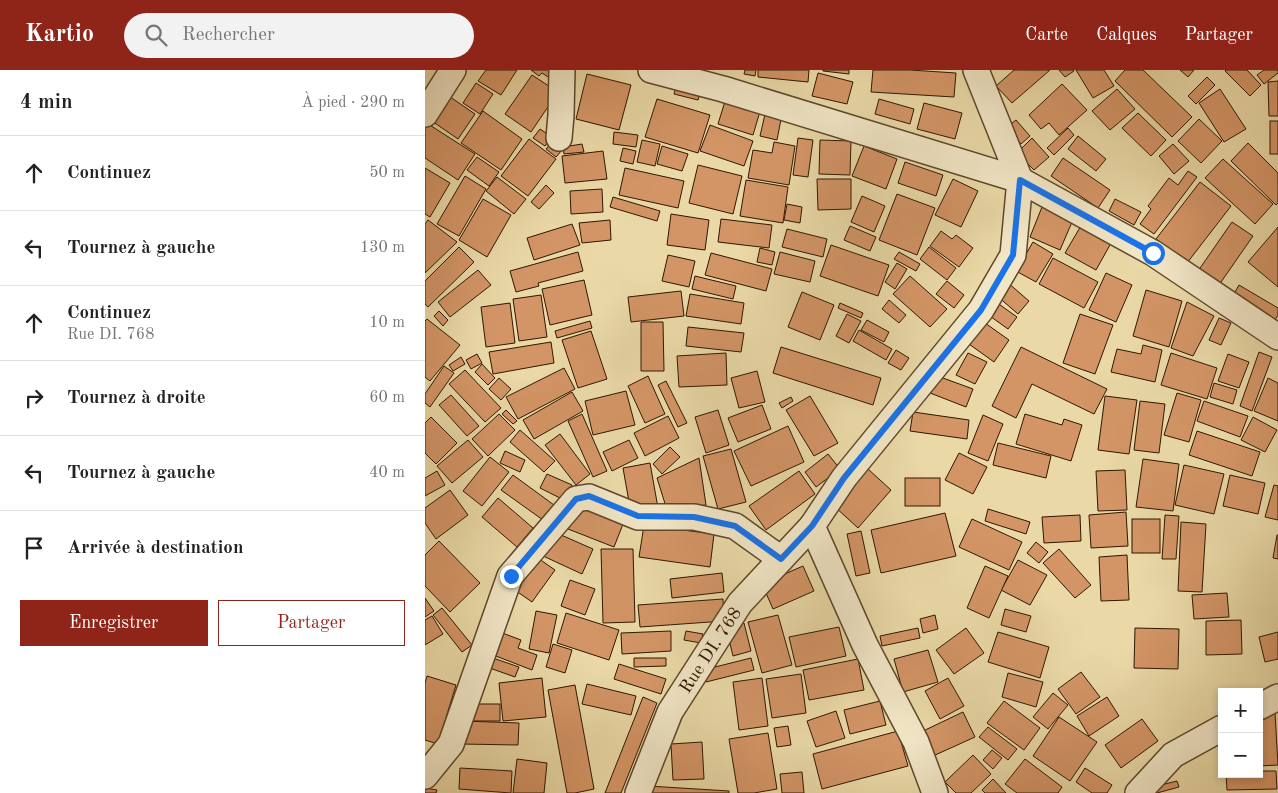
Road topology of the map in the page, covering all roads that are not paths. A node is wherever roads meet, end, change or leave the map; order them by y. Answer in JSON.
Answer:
{"nodes":[{"id":1,"x":453,"y":70,"type":"edge"},
{"id":2,"x":562,"y":70,"type":"edge"},
{"id":3,"x":651,"y":70,"type":"edge"},
{"id":4,"x":976,"y":70,"type":"edge"},
{"id":5,"x":425,"y":114,"type":"edge"},
{"id":6,"x":559,"y":138,"type":"dead end"},
{"id":7,"x":1020,"y":180,"type":"junction"},
{"id":8,"x":1278,"y":336,"type":"edge"},
{"id":9,"x":812,"y":526,"type":"junction"},
{"id":10,"x":781,"y":559,"type":"junction"},
{"id":11,"x":1278,"y":697,"type":"edge"},
{"id":12,"x":1263,"y":706,"type":"edge"},
{"id":13,"x":1218,"y":730,"type":"edge"},
{"id":14,"x":425,"y":776,"type":"edge"},
{"id":15,"x":638,"y":793,"type":"edge"},
{"id":16,"x":935,"y":793,"type":"edge"},
{"id":17,"x":1138,"y":793,"type":"edge"}],
"edges":[{"from":1,"to":5,"type":"street"},
{"from":2,"to":6,"type":"street"},
{"from":3,"to":7,"type":"street"},
{"from":4,"to":7,"type":"street"},
{"from":7,"to":8,"type":"street"},
{"from":7,"to":9,"type":"street","name":"Rue DI. 768"},
{"from":9,"to":10,"type":"street","name":"Rue DI. 768"},
{"from":9,"to":16,"type":"street"},
{"from":10,"to":14,"type":"street"},
{"from":10,"to":15,"type":"street","name":"Rue DI. 768"},
{"from":11,"to":12,"type":"street"},
{"from":13,"to":17,"type":"street"}]}
